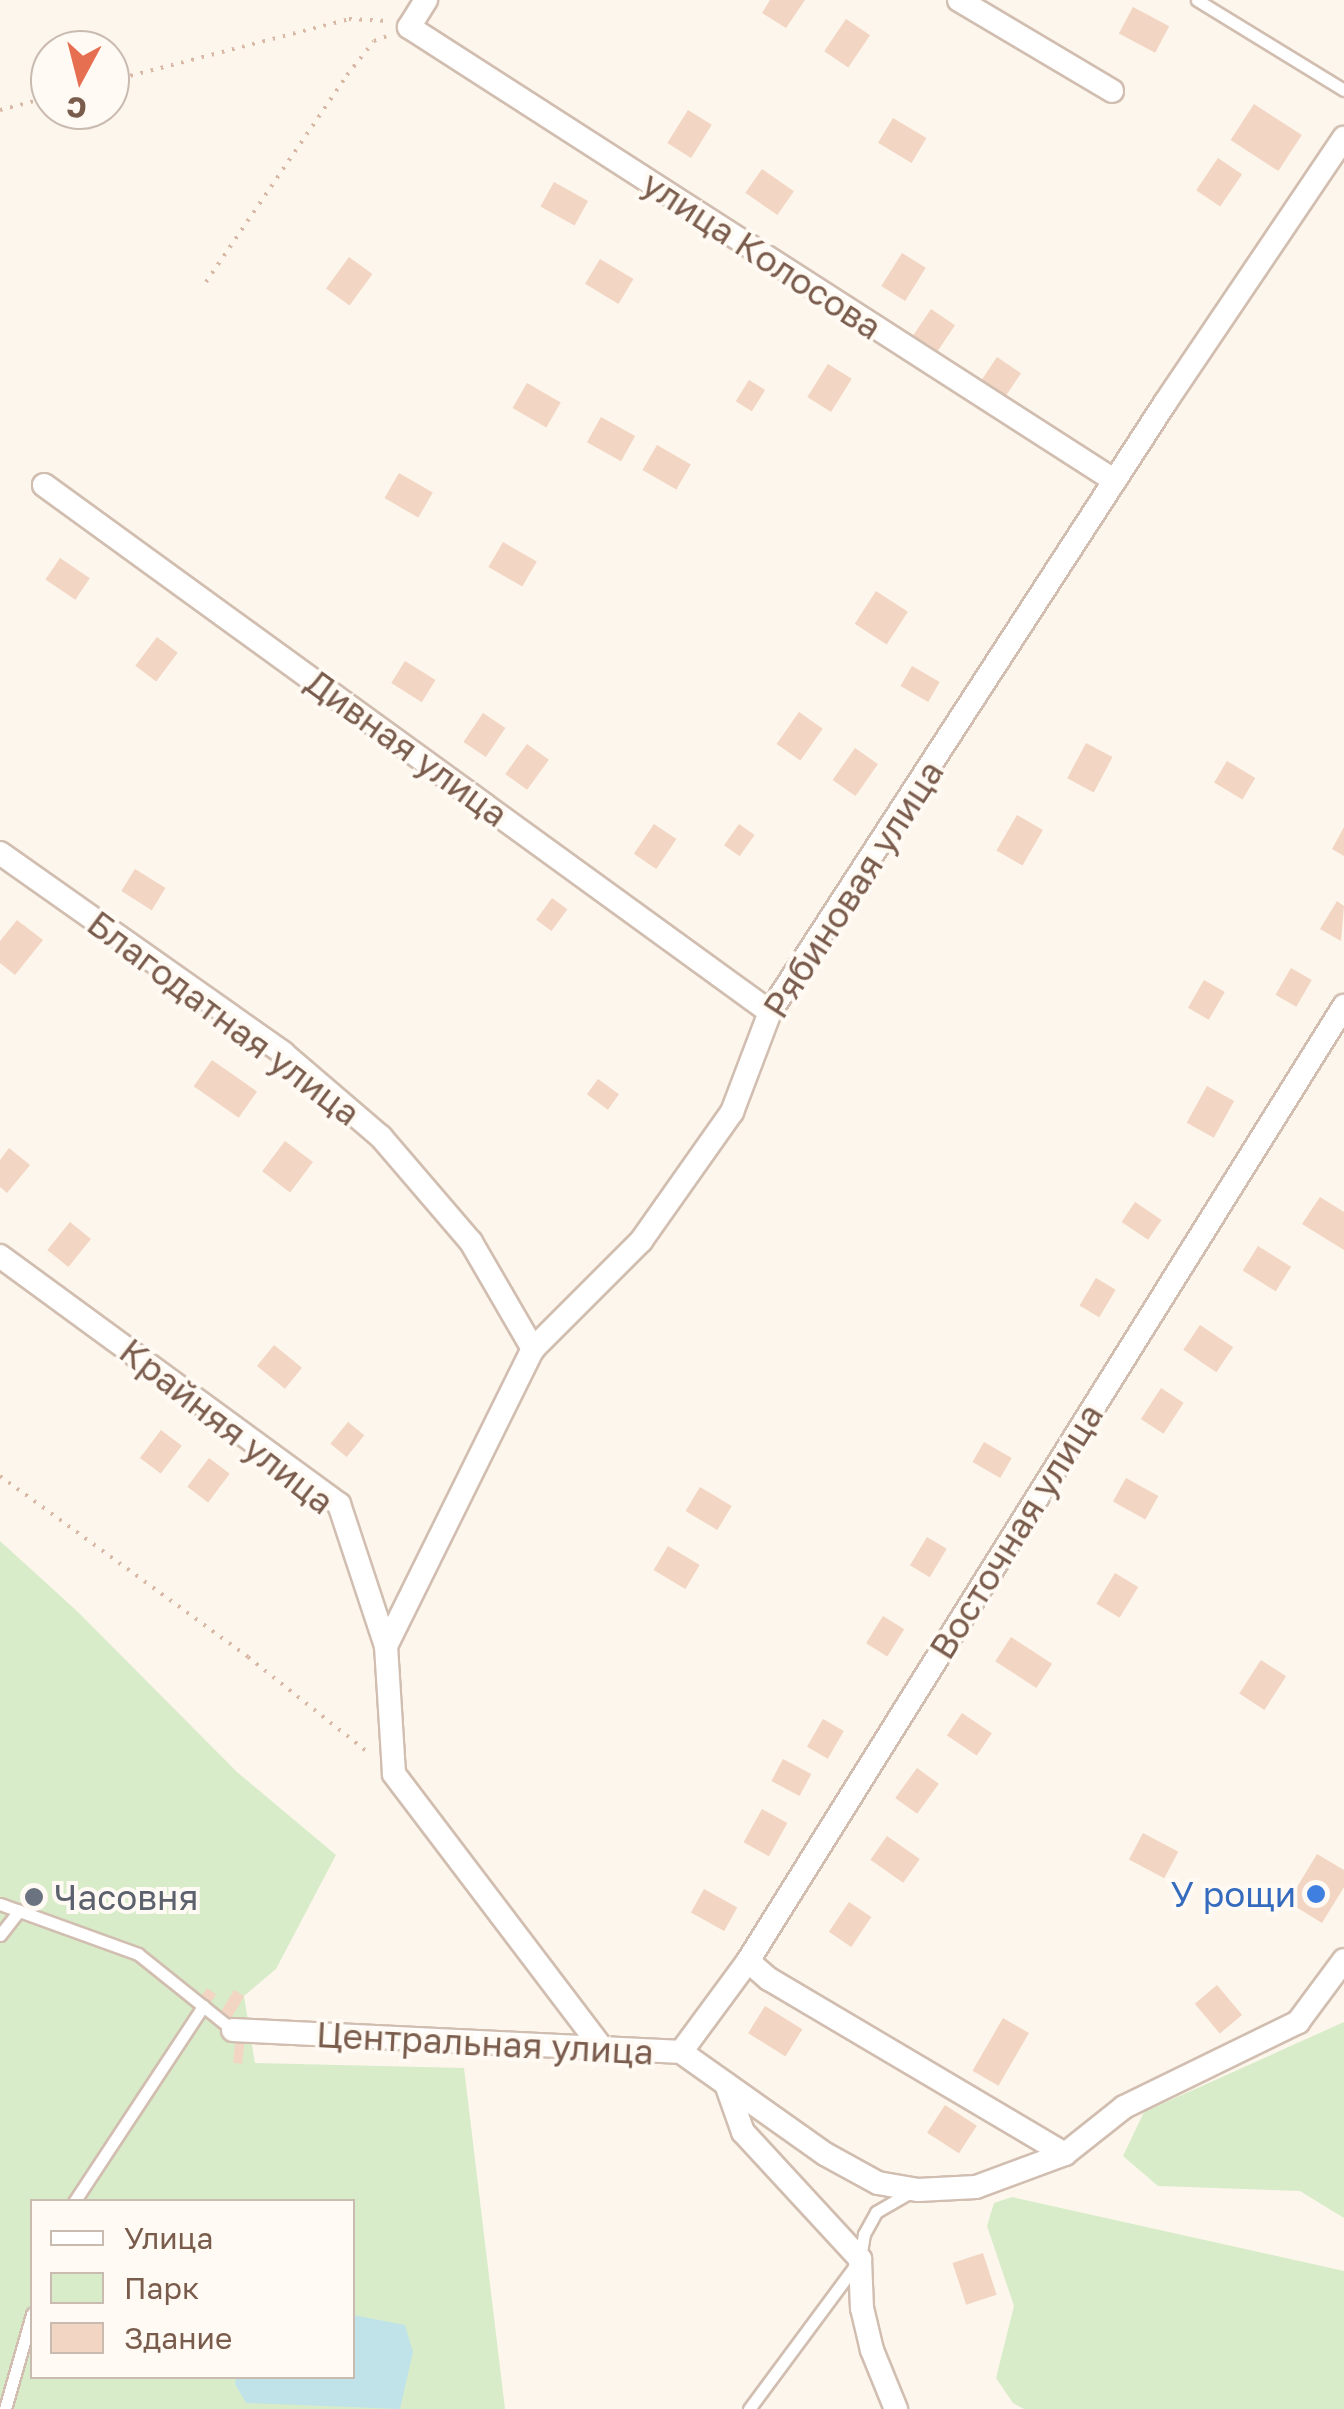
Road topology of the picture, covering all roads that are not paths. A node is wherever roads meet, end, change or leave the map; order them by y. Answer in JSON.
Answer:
{"nodes":[{"id":1,"x":426,"y":0,"type":"edge"},
{"id":2,"x":959,"y":0,"type":"edge"},
{"id":3,"x":1196,"y":0,"type":"edge"},
{"id":4,"x":1344,"y":90,"type":"edge"},
{"id":5,"x":1112,"y":91,"type":"dead end"},
{"id":6,"x":1344,"y":138,"type":"edge"},
{"id":7,"x":1115,"y":482,"type":"junction"},
{"id":8,"x":44,"y":485,"type":"dead end"},
{"id":9,"x":0,"y":852,"type":"edge"},
{"id":10,"x":1344,"y":1006,"type":"edge"},
{"id":11,"x":770,"y":1012,"type":"junction"},
{"id":12,"x":0,"y":1256,"type":"edge"},
{"id":13,"x":533,"y":1349,"type":"junction"},
{"id":14,"x":386,"y":1646,"type":"junction"},
{"id":15,"x":0,"y":1904,"type":"edge"},
{"id":16,"x":19,"y":1911,"type":"junction"},
{"id":17,"x":0,"y":1935,"type":"edge"},
{"id":18,"x":1344,"y":1960,"type":"edge"},
{"id":19,"x":748,"y":1961,"type":"junction"},
{"id":20,"x":203,"y":2006,"type":"junction"},
{"id":21,"x":233,"y":2030,"type":"joint"},
{"id":22,"x":603,"y":2049,"type":"junction"},
{"id":23,"x":681,"y":2052,"type":"junction"},
{"id":24,"x":726,"y":2084,"type":"junction"},
{"id":25,"x":1066,"y":2154,"type":"junction"},
{"id":26,"x":918,"y":2190,"type":"junction"},
{"id":27,"x":76,"y":2199,"type":"edge"},
{"id":28,"x":860,"y":2259,"type":"junction"},
{"id":29,"x":30,"y":2321,"type":"edge"},
{"id":30,"x":5,"y":2409,"type":"edge"},
{"id":31,"x":749,"y":2409,"type":"edge"},
{"id":32,"x":896,"y":2409,"type":"edge"}],
"edges":[{"from":1,"to":7,"type":"street","name":"улица Колосова"},
{"from":2,"to":5,"type":"street"},
{"from":3,"to":4,"type":"lane"},
{"from":6,"to":7,"type":"street","name":"Рябиновая улица"},
{"from":7,"to":11,"type":"street","name":"Рябиновая улица"},
{"from":8,"to":11,"type":"street","name":"Дивная улица"},
{"from":9,"to":13,"type":"street","name":"Благодатная улица"},
{"from":10,"to":19,"type":"street","name":"Восточная улица"},
{"from":11,"to":13,"type":"street","name":"Рябиновая улица"},
{"from":12,"to":14,"type":"street","name":"Крайняя улица"},
{"from":13,"to":14,"type":"street","name":"Рябиновая улица"},
{"from":14,"to":22,"type":"street","name":"Крайняя улица"},
{"from":15,"to":16,"type":"lane"},
{"from":16,"to":17,"type":"lane"},
{"from":16,"to":20,"type":"lane"},
{"from":18,"to":25,"type":"street","name":"Центральная улица"},
{"from":19,"to":23,"type":"street","name":"Восточная улица"},
{"from":19,"to":25,"type":"street"},
{"from":20,"to":21,"type":"lane"},
{"from":20,"to":27,"type":"lane"},
{"from":21,"to":22,"type":"street","name":"Центральная улица"},
{"from":22,"to":23,"type":"street","name":"Центральная улица"},
{"from":23,"to":24,"type":"street","name":"Центральная улица"},
{"from":24,"to":26,"type":"street","name":"Центральная улица"},
{"from":24,"to":28,"type":"street"},
{"from":25,"to":26,"type":"street","name":"Центральная улица"},
{"from":26,"to":28,"type":"lane"},
{"from":28,"to":31,"type":"lane"},
{"from":28,"to":32,"type":"street"},
{"from":29,"to":30,"type":"lane"}]}
